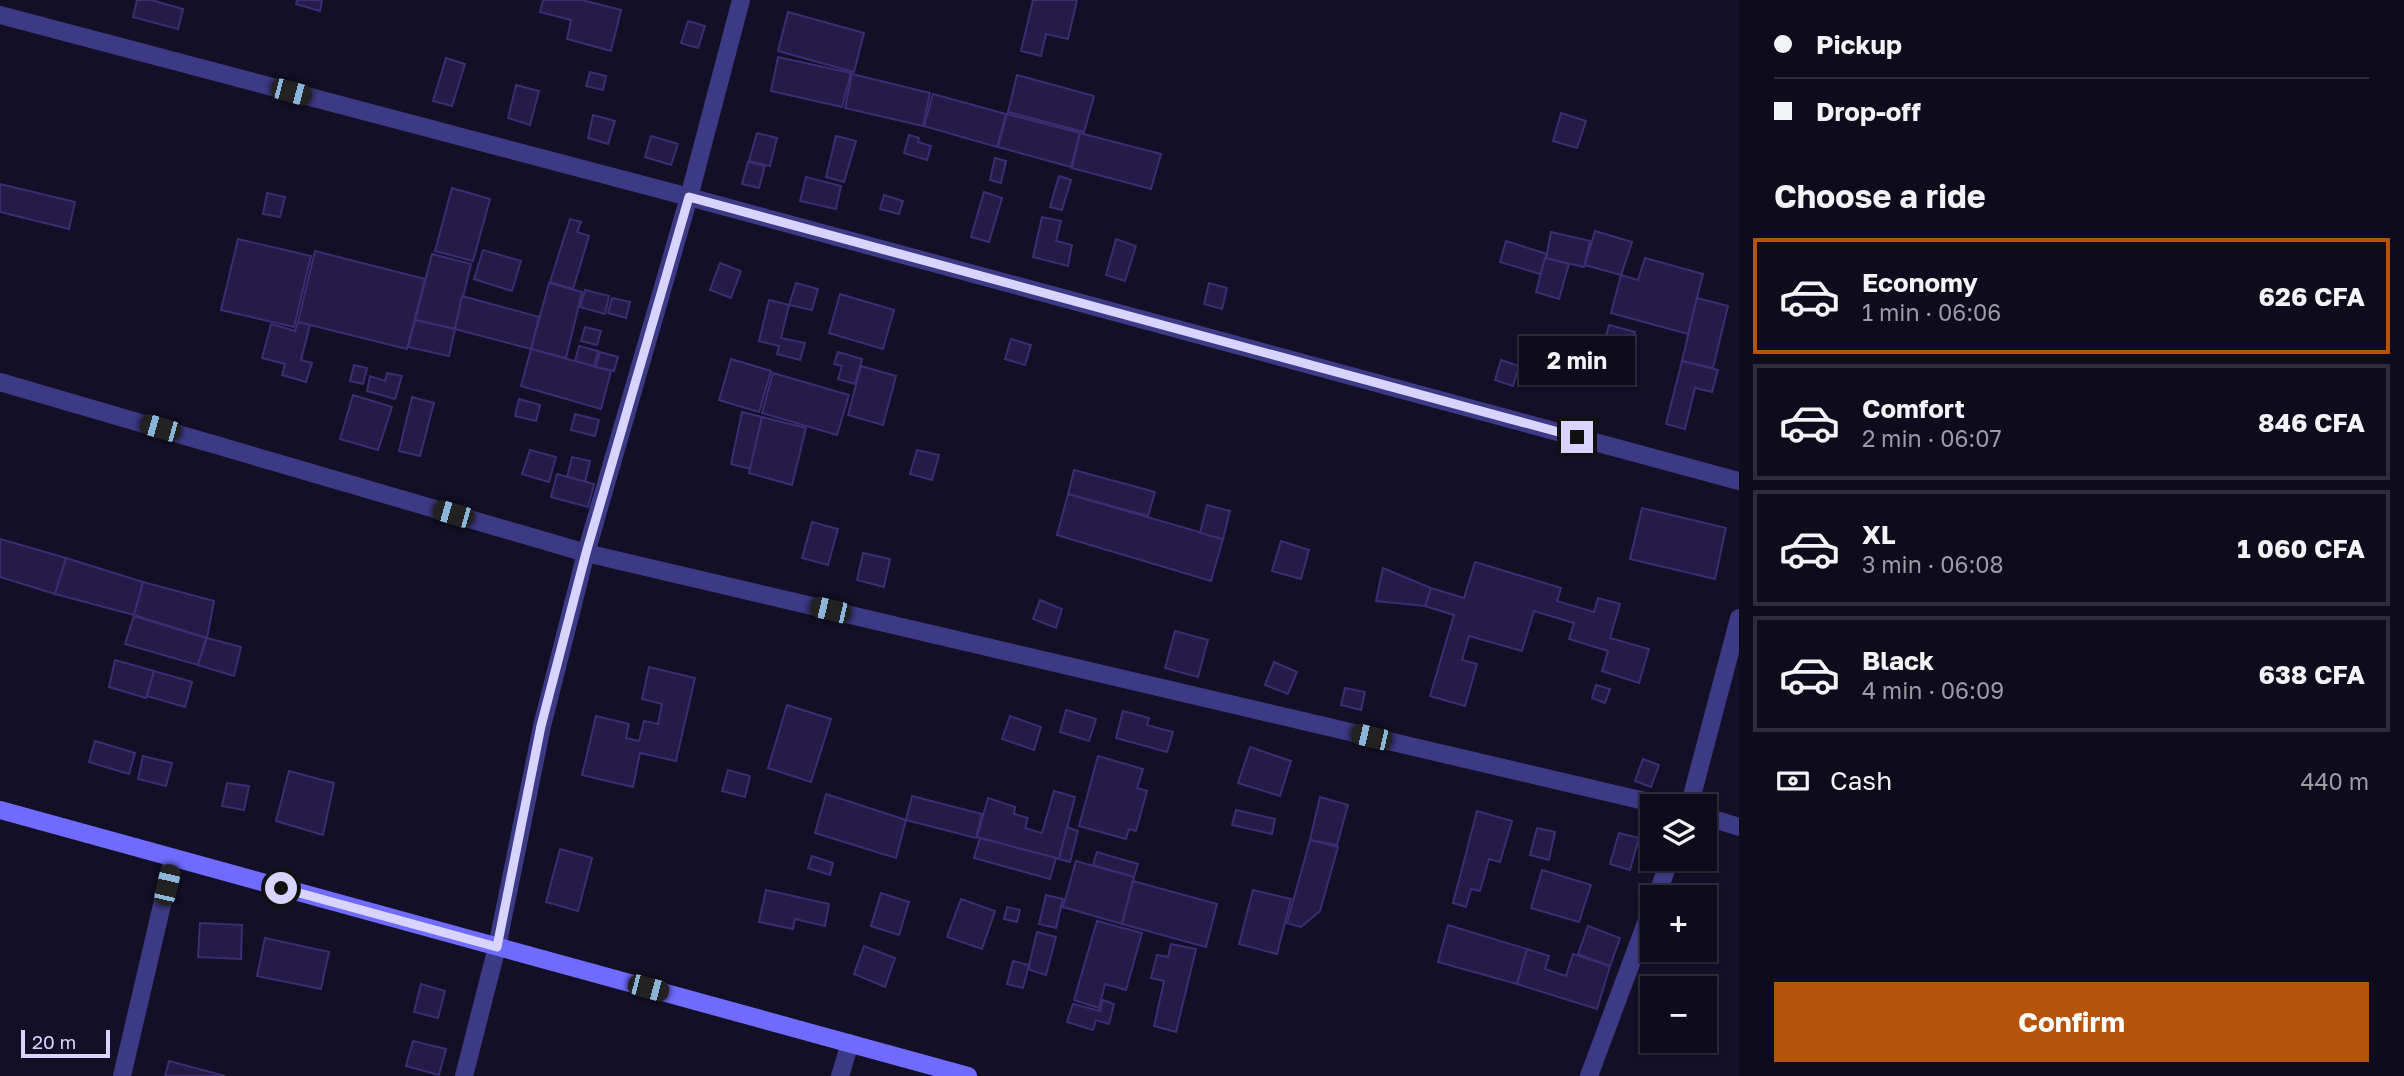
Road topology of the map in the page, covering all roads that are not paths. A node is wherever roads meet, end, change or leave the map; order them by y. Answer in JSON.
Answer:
{"nodes":[{"id":1,"x":741,"y":0,"type":"edge"},
{"id":2,"x":0,"y":15,"type":"edge"},
{"id":3,"x":689,"y":197,"type":"junction"},
{"id":4,"x":0,"y":382,"type":"edge"},
{"id":5,"x":1739,"y":481,"type":"edge"},
{"id":6,"x":586,"y":553,"type":"junction"},
{"id":7,"x":1739,"y":618,"type":"edge"},
{"id":8,"x":1692,"y":794,"type":"edge"},
{"id":9,"x":1640,"y":800,"type":"edge"},
{"id":10,"x":0,"y":810,"type":"edge"},
{"id":11,"x":1717,"y":820,"type":"edge"},
{"id":12,"x":1739,"y":827,"type":"edge"},
{"id":13,"x":173,"y":858,"type":"junction"},
{"id":14,"x":1640,"y":939,"type":"edge"},
{"id":15,"x":497,"y":947,"type":"junction"},
{"id":16,"x":850,"y":1043,"type":"junction"},
{"id":17,"x":122,"y":1076,"type":"edge"},
{"id":18,"x":464,"y":1076,"type":"edge"},
{"id":19,"x":840,"y":1076,"type":"edge"},
{"id":20,"x":968,"y":1076,"type":"edge"},
{"id":21,"x":1589,"y":1076,"type":"edge"}],
"edges":[{"from":1,"to":3,"type":"street"},
{"from":2,"to":3,"type":"street"},
{"from":3,"to":5,"type":"street"},
{"from":3,"to":6,"type":"street"},
{"from":4,"to":6,"type":"street"},
{"from":6,"to":9,"type":"street"},
{"from":6,"to":15,"type":"street"},
{"from":7,"to":8,"type":"street"},
{"from":10,"to":13,"type":"street"},
{"from":11,"to":12,"type":"street"},
{"from":13,"to":15,"type":"street"},
{"from":13,"to":17,"type":"street"},
{"from":14,"to":21,"type":"street"},
{"from":15,"to":16,"type":"street"},
{"from":15,"to":18,"type":"street"},
{"from":16,"to":19,"type":"street"},
{"from":16,"to":20,"type":"street"}]}
